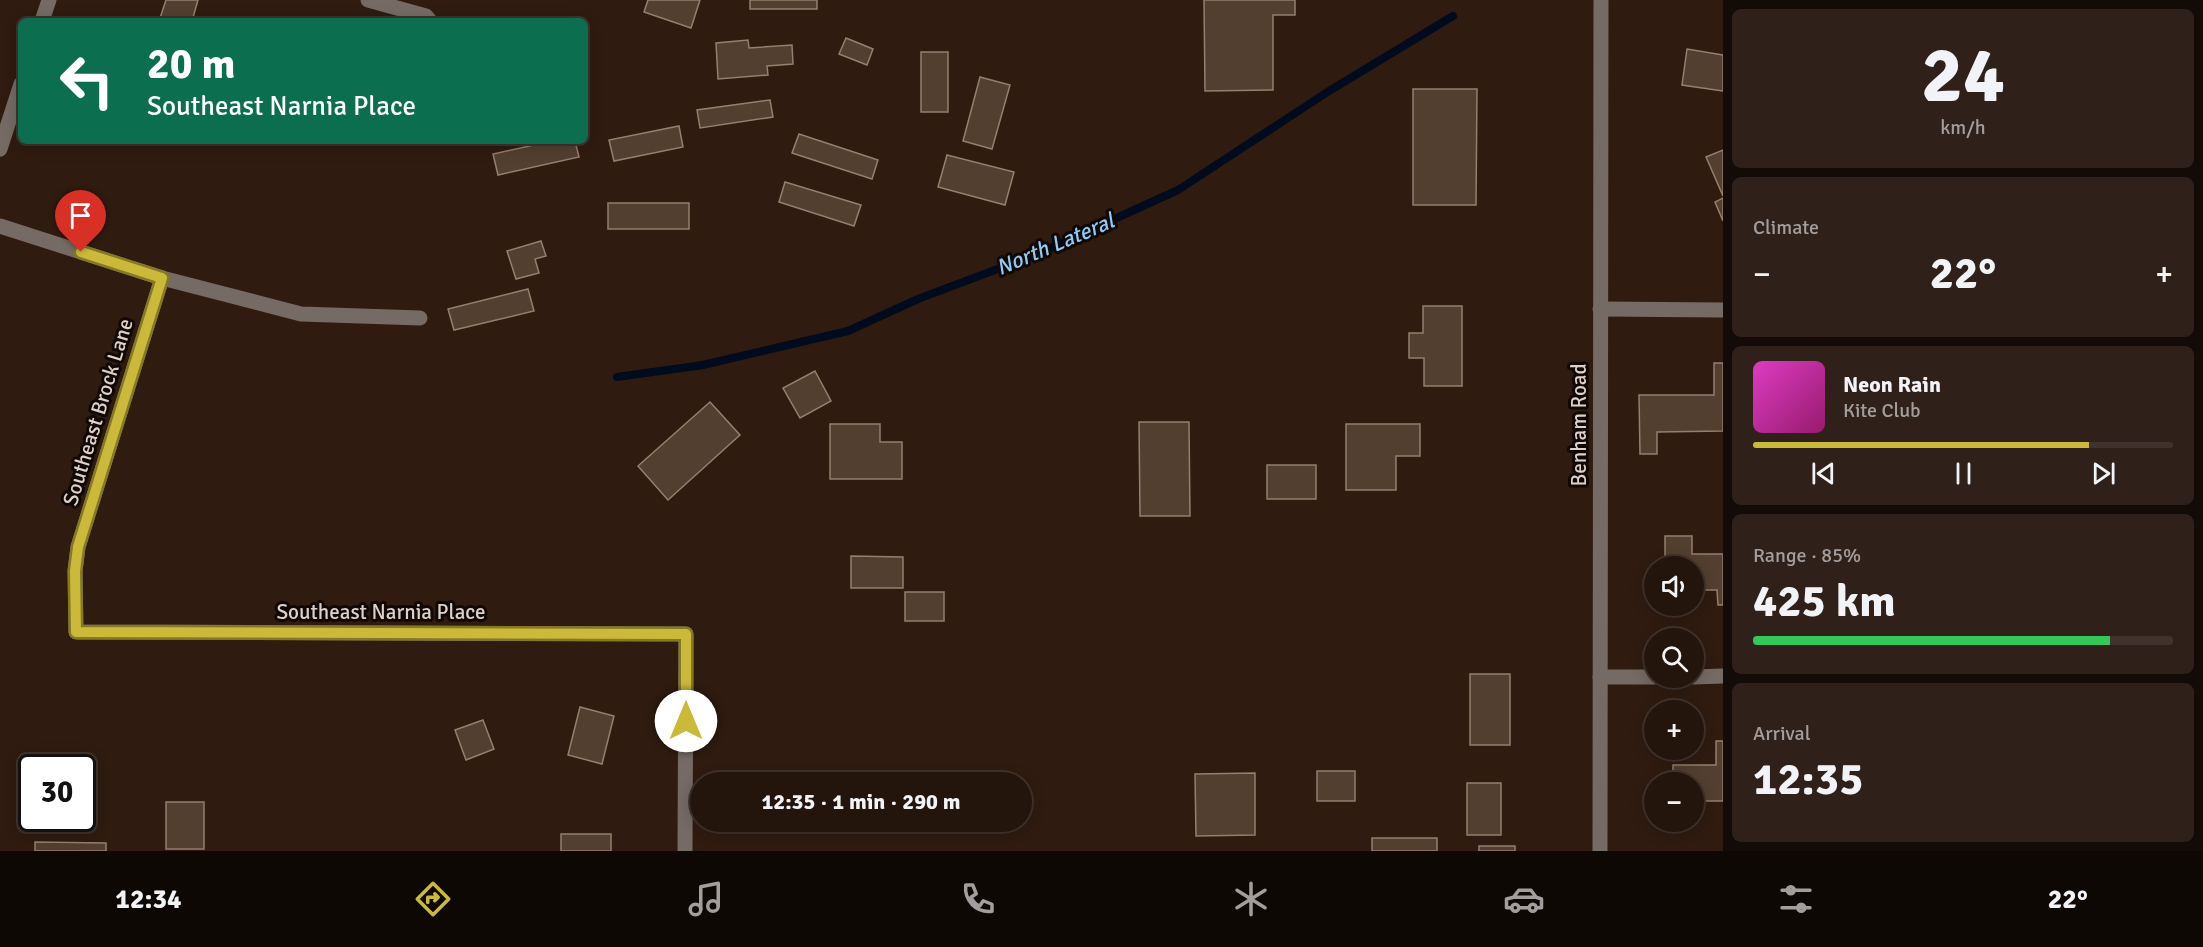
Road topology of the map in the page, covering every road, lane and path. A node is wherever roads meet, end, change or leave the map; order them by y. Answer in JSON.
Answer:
{"nodes":[{"id":1,"x":49,"y":0,"type":"edge"},
{"id":2,"x":368,"y":0,"type":"edge"},
{"id":3,"x":1601,"y":0,"type":"edge"},
{"id":4,"x":43,"y":18,"type":"edge"},
{"id":5,"x":428,"y":18,"type":"edge"},
{"id":6,"x":18,"y":93,"type":"edge"},
{"id":7,"x":0,"y":148,"type":"edge"},
{"id":8,"x":0,"y":226,"type":"edge"},
{"id":9,"x":162,"y":278,"type":"junction"},
{"id":10,"x":1600,"y":309,"type":"junction"},
{"id":11,"x":1723,"y":310,"type":"edge"},
{"id":12,"x":420,"y":318,"type":"dead end"},
{"id":13,"x":76,"y":632,"type":"joint"},
{"id":14,"x":1704,"y":676,"type":"edge"},
{"id":15,"x":1723,"y":676,"type":"edge"},
{"id":16,"x":1600,"y":677,"type":"junction"},
{"id":17,"x":1644,"y":677,"type":"edge"},
{"id":18,"x":685,"y":851,"type":"edge"},
{"id":19,"x":1600,"y":851,"type":"edge"}],
"edges":[{"from":1,"to":4,"type":"street"},
{"from":2,"to":5,"type":"street"},
{"from":3,"to":10,"type":"street","name":"Benham Road"},
{"from":6,"to":7,"type":"street"},
{"from":8,"to":9,"type":"street"},
{"from":9,"to":12,"type":"street"},
{"from":9,"to":13,"type":"street","name":"Southeast Brock Lane"},
{"from":10,"to":11,"type":"street"},
{"from":10,"to":16,"type":"street","name":"Benham Road"},
{"from":13,"to":18,"type":"street","name":"Southeast Narnia Place"},
{"from":14,"to":15,"type":"street"},
{"from":16,"to":17,"type":"street"},
{"from":16,"to":19,"type":"street","name":"Benham Road"}]}
